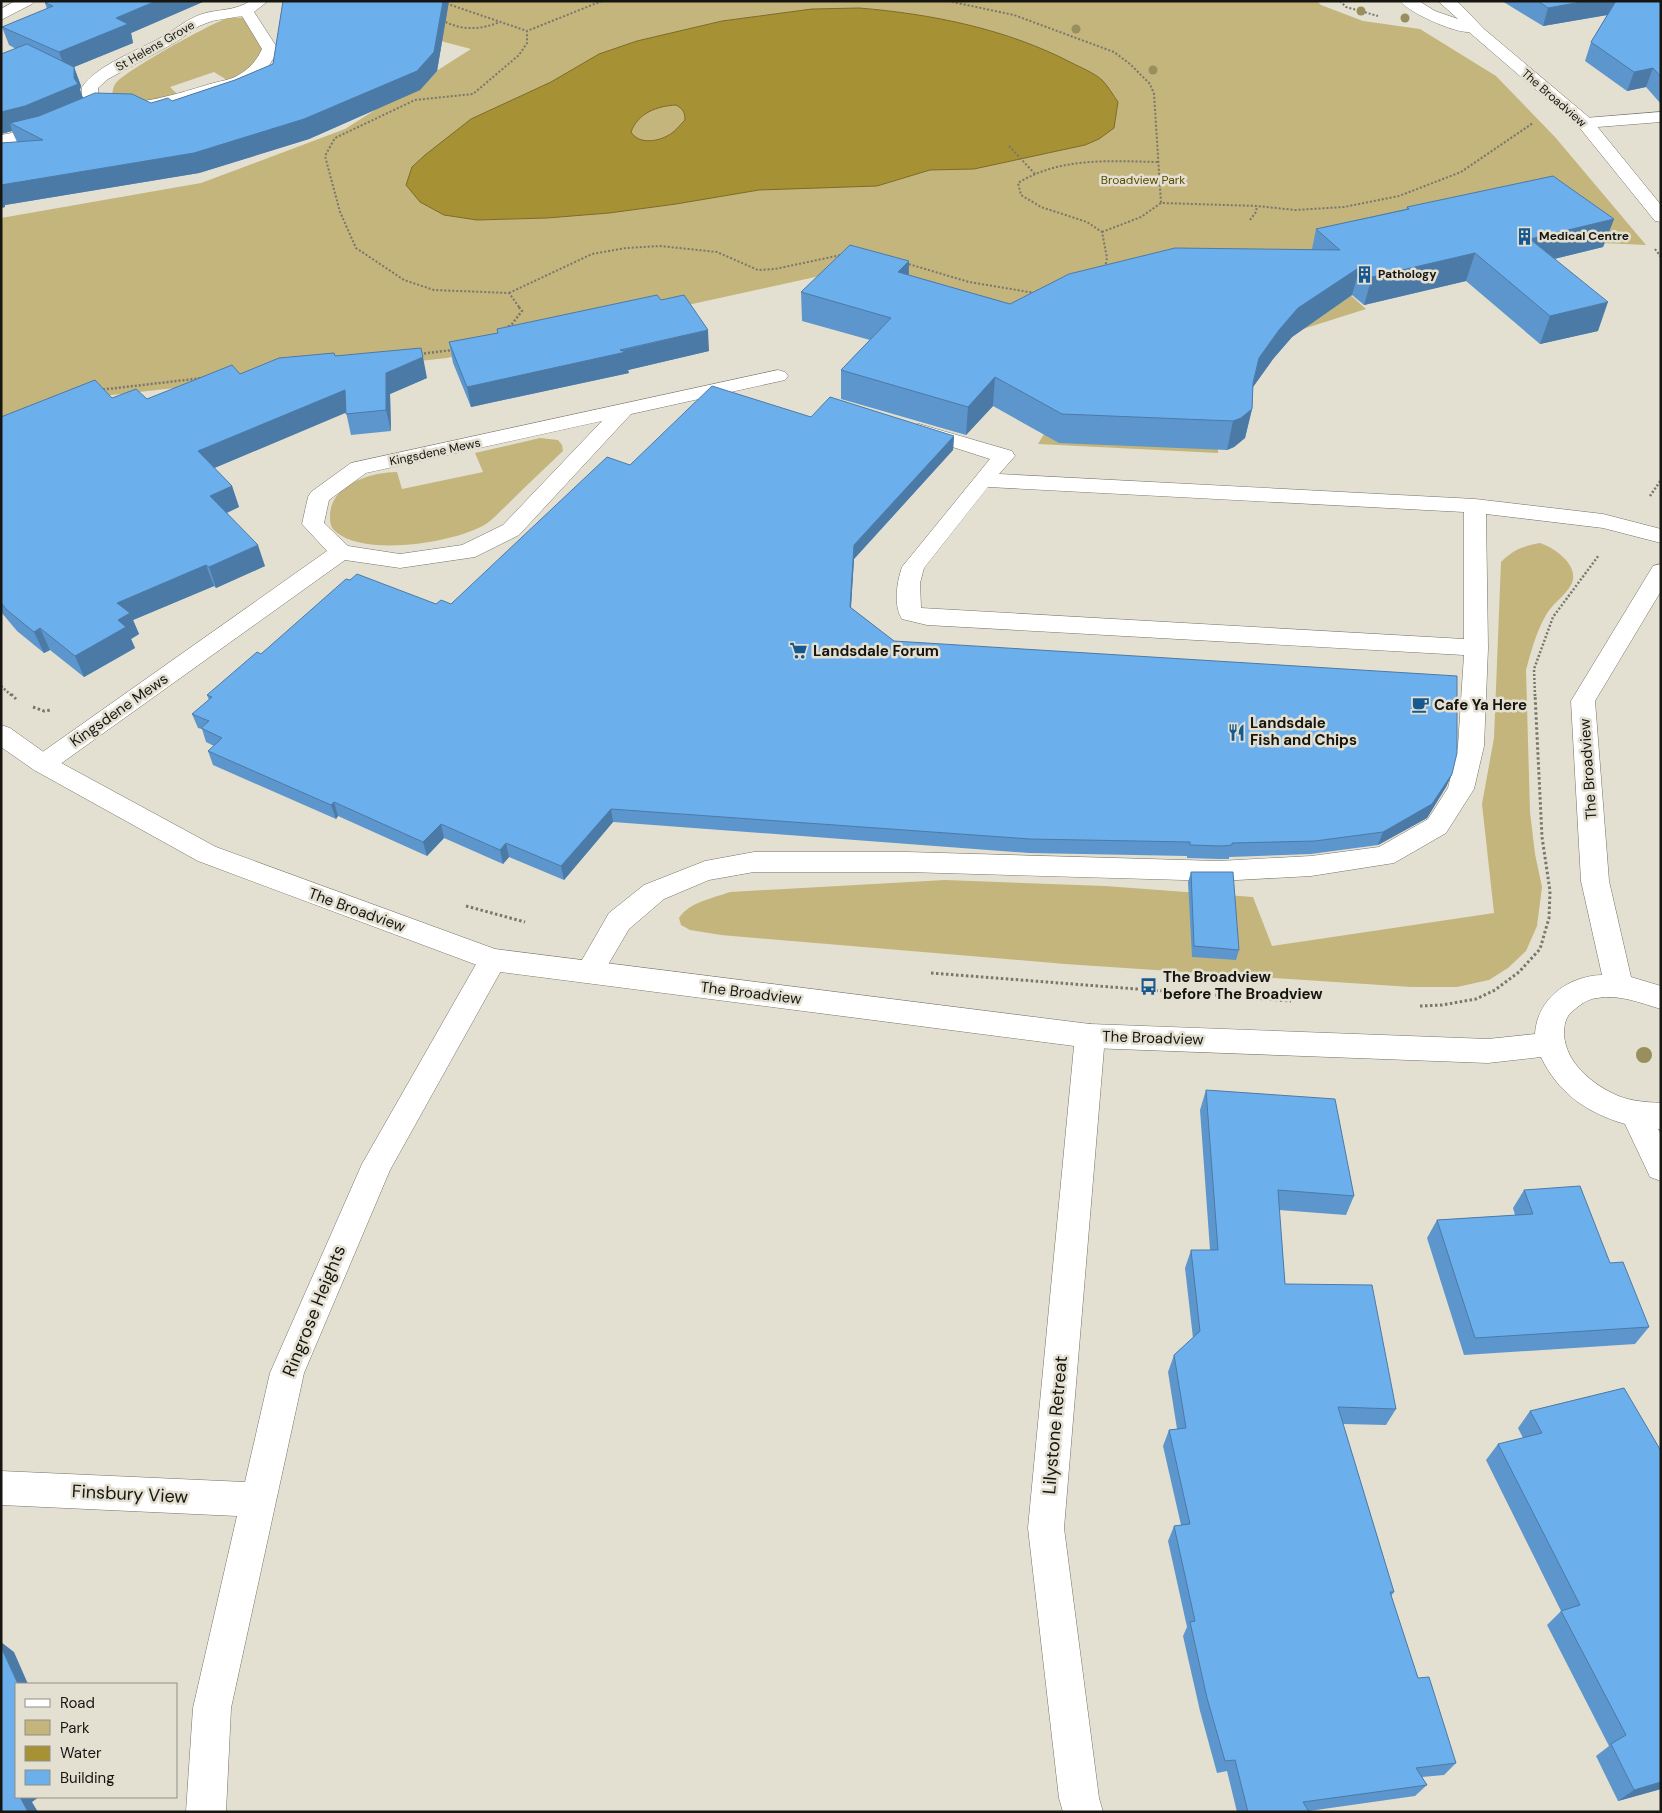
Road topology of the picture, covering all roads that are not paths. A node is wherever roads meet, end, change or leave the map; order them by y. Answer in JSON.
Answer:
{"nodes":[{"id":1,"x":27,"y":1,"type":"edge"},
{"id":2,"x":260,"y":1,"type":"edge"},
{"id":3,"x":1408,"y":1,"type":"edge"},
{"id":4,"x":1446,"y":1,"type":"edge"},
{"id":5,"x":246,"y":11,"type":"junction"},
{"id":6,"x":1,"y":16,"type":"edge"},
{"id":7,"x":1478,"y":32,"type":"junction"},
{"id":8,"x":99,"y":105,"type":"junction"},
{"id":9,"x":82,"y":112,"type":"edge"},
{"id":10,"x":1661,"y":117,"type":"edge"},
{"id":11,"x":64,"y":120,"type":"edge"},
{"id":12,"x":1585,"y":123,"type":"junction"},
{"id":13,"x":1,"y":140,"type":"edge"},
{"id":14,"x":1661,"y":217,"type":"edge"},
{"id":15,"x":778,"y":376,"type":"dead end"},
{"id":16,"x":624,"y":410,"type":"junction"},
{"id":17,"x":903,"y":426,"type":"edge"},
{"id":18,"x":982,"y":480,"type":"junction"},
{"id":19,"x":1475,"y":506,"type":"junction"},
{"id":20,"x":1661,"y":536,"type":"edge"},
{"id":21,"x":341,"y":552,"type":"junction"},
{"id":22,"x":1661,"y":571,"type":"edge"},
{"id":23,"x":1476,"y":648,"type":"junction"},
{"id":24,"x":1,"y":734,"type":"edge"},
{"id":25,"x":43,"y":764,"type":"junction"},
{"id":26,"x":493,"y":960,"type":"junction"},
{"id":27,"x":589,"y":972,"type":"junction"},
{"id":28,"x":1619,"y":986,"type":"junction"},
{"id":29,"x":1661,"y":998,"type":"edge"},
{"id":30,"x":1090,"y":1036,"type":"junction"},
{"id":31,"x":1551,"y":1044,"type":"junction"},
{"id":32,"x":1649,"y":1115,"type":"edge"},
{"id":33,"x":1661,"y":1168,"type":"edge"},
{"id":34,"x":1,"y":1488,"type":"edge"},
{"id":35,"x":259,"y":1500,"type":"junction"},
{"id":36,"x":206,"y":1812,"type":"edge"},
{"id":37,"x":1083,"y":1812,"type":"edge"}],
"edges":[{"from":1,"to":6,"type":"street"},
{"from":2,"to":5,"type":"street","name":"St Helens Grove"},
{"from":3,"to":7,"type":"street","name":"The Broadview"},
{"from":4,"to":7,"type":"street","name":"The Broadview"},
{"from":5,"to":8,"type":"street","name":"St Helens Grove"},
{"from":5,"to":8,"type":"street"},
{"from":7,"to":12,"type":"street","name":"The Broadview"},
{"from":8,"to":9,"type":"street"},
{"from":10,"to":12,"type":"street"},
{"from":11,"to":13,"type":"street"},
{"from":12,"to":14,"type":"street","name":"The Broadview"},
{"from":15,"to":16,"type":"street","name":"Kingsdene Mews"},
{"from":16,"to":21,"type":"street"},
{"from":16,"to":21,"type":"street","name":"Kingsdene Mews"},
{"from":17,"to":18,"type":"street"},
{"from":18,"to":19,"type":"street"},
{"from":18,"to":23,"type":"street"},
{"from":19,"to":20,"type":"street"},
{"from":19,"to":23,"type":"street"},
{"from":21,"to":25,"type":"street","name":"Kingsdene Mews"},
{"from":22,"to":28,"type":"street","name":"The Broadview"},
{"from":23,"to":27,"type":"street"},
{"from":24,"to":25,"type":"street","name":"The Broadview"},
{"from":25,"to":26,"type":"street","name":"The Broadview"},
{"from":26,"to":27,"type":"street","name":"The Broadview"},
{"from":26,"to":35,"type":"street","name":"Ringrose Heights"},
{"from":27,"to":30,"type":"street","name":"The Broadview"},
{"from":28,"to":29,"type":"street"},
{"from":28,"to":31,"type":"street"},
{"from":30,"to":31,"type":"street","name":"The Broadview"},
{"from":30,"to":37,"type":"street","name":"Lilystone Retreat"},
{"from":31,"to":32,"type":"street"},
{"from":32,"to":33,"type":"street"},
{"from":34,"to":35,"type":"street","name":"Finsbury View"},
{"from":35,"to":36,"type":"street","name":"Ringrose Heights"}]}
